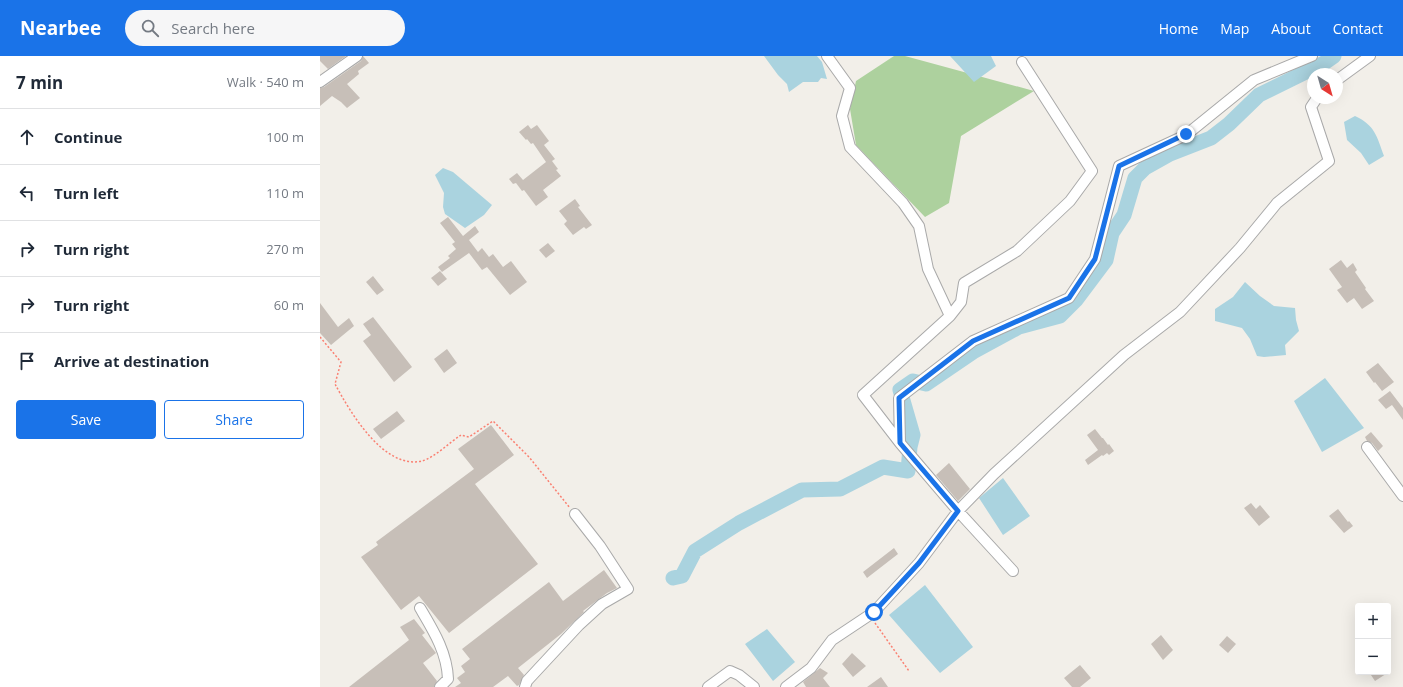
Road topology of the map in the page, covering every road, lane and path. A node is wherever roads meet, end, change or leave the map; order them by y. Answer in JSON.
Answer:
{"nodes":[{"id":1,"x":357,"y":56,"type":"edge"},
{"id":2,"x":827,"y":56,"type":"edge"},
{"id":3,"x":1312,"y":56,"type":"edge"},
{"id":4,"x":1370,"y":56,"type":"edge"},
{"id":5,"x":1022,"y":62,"type":"dead end"},
{"id":6,"x":1343,"y":76,"type":"edge"},
{"id":7,"x":320,"y":82,"type":"edge"},
{"id":8,"x":1313,"y":104,"type":"edge"},
{"id":9,"x":950,"y":316,"type":"junction"},
{"id":10,"x":320,"y":337,"type":"edge"},
{"id":11,"x":900,"y":443,"type":"junction"},
{"id":12,"x":1367,"y":447,"type":"dead end"},
{"id":13,"x":1403,"y":496,"type":"edge"},
{"id":14,"x":958,"y":511,"type":"junction"},
{"id":15,"x":575,"y":514,"type":"joint"},
{"id":16,"x":1013,"y":571,"type":"dead end"},
{"id":17,"x":420,"y":608,"type":"dead end"},
{"id":18,"x":869,"y":615,"type":"junction"},
{"id":19,"x":910,"y":671,"type":"dead end"},
{"id":20,"x":440,"y":687,"type":"edge"},
{"id":21,"x":525,"y":687,"type":"edge"},
{"id":22,"x":708,"y":687,"type":"edge"},
{"id":23,"x":754,"y":687,"type":"edge"},
{"id":24,"x":786,"y":687,"type":"edge"}],
"edges":[{"from":1,"to":7,"type":"street"},
{"from":2,"to":9,"type":"street"},
{"from":3,"to":11,"type":"street"},
{"from":4,"to":6,"type":"street"},
{"from":5,"to":9,"type":"street"},
{"from":8,"to":14,"type":"street"},
{"from":9,"to":11,"type":"street"},
{"from":10,"to":15,"type":"path"},
{"from":11,"to":14,"type":"street"},
{"from":12,"to":13,"type":"street"},
{"from":14,"to":16,"type":"street"},
{"from":14,"to":18,"type":"street"},
{"from":15,"to":21,"type":"street"},
{"from":17,"to":20,"type":"street"},
{"from":18,"to":19,"type":"path"},
{"from":18,"to":24,"type":"street"},
{"from":22,"to":23,"type":"street"}]}
